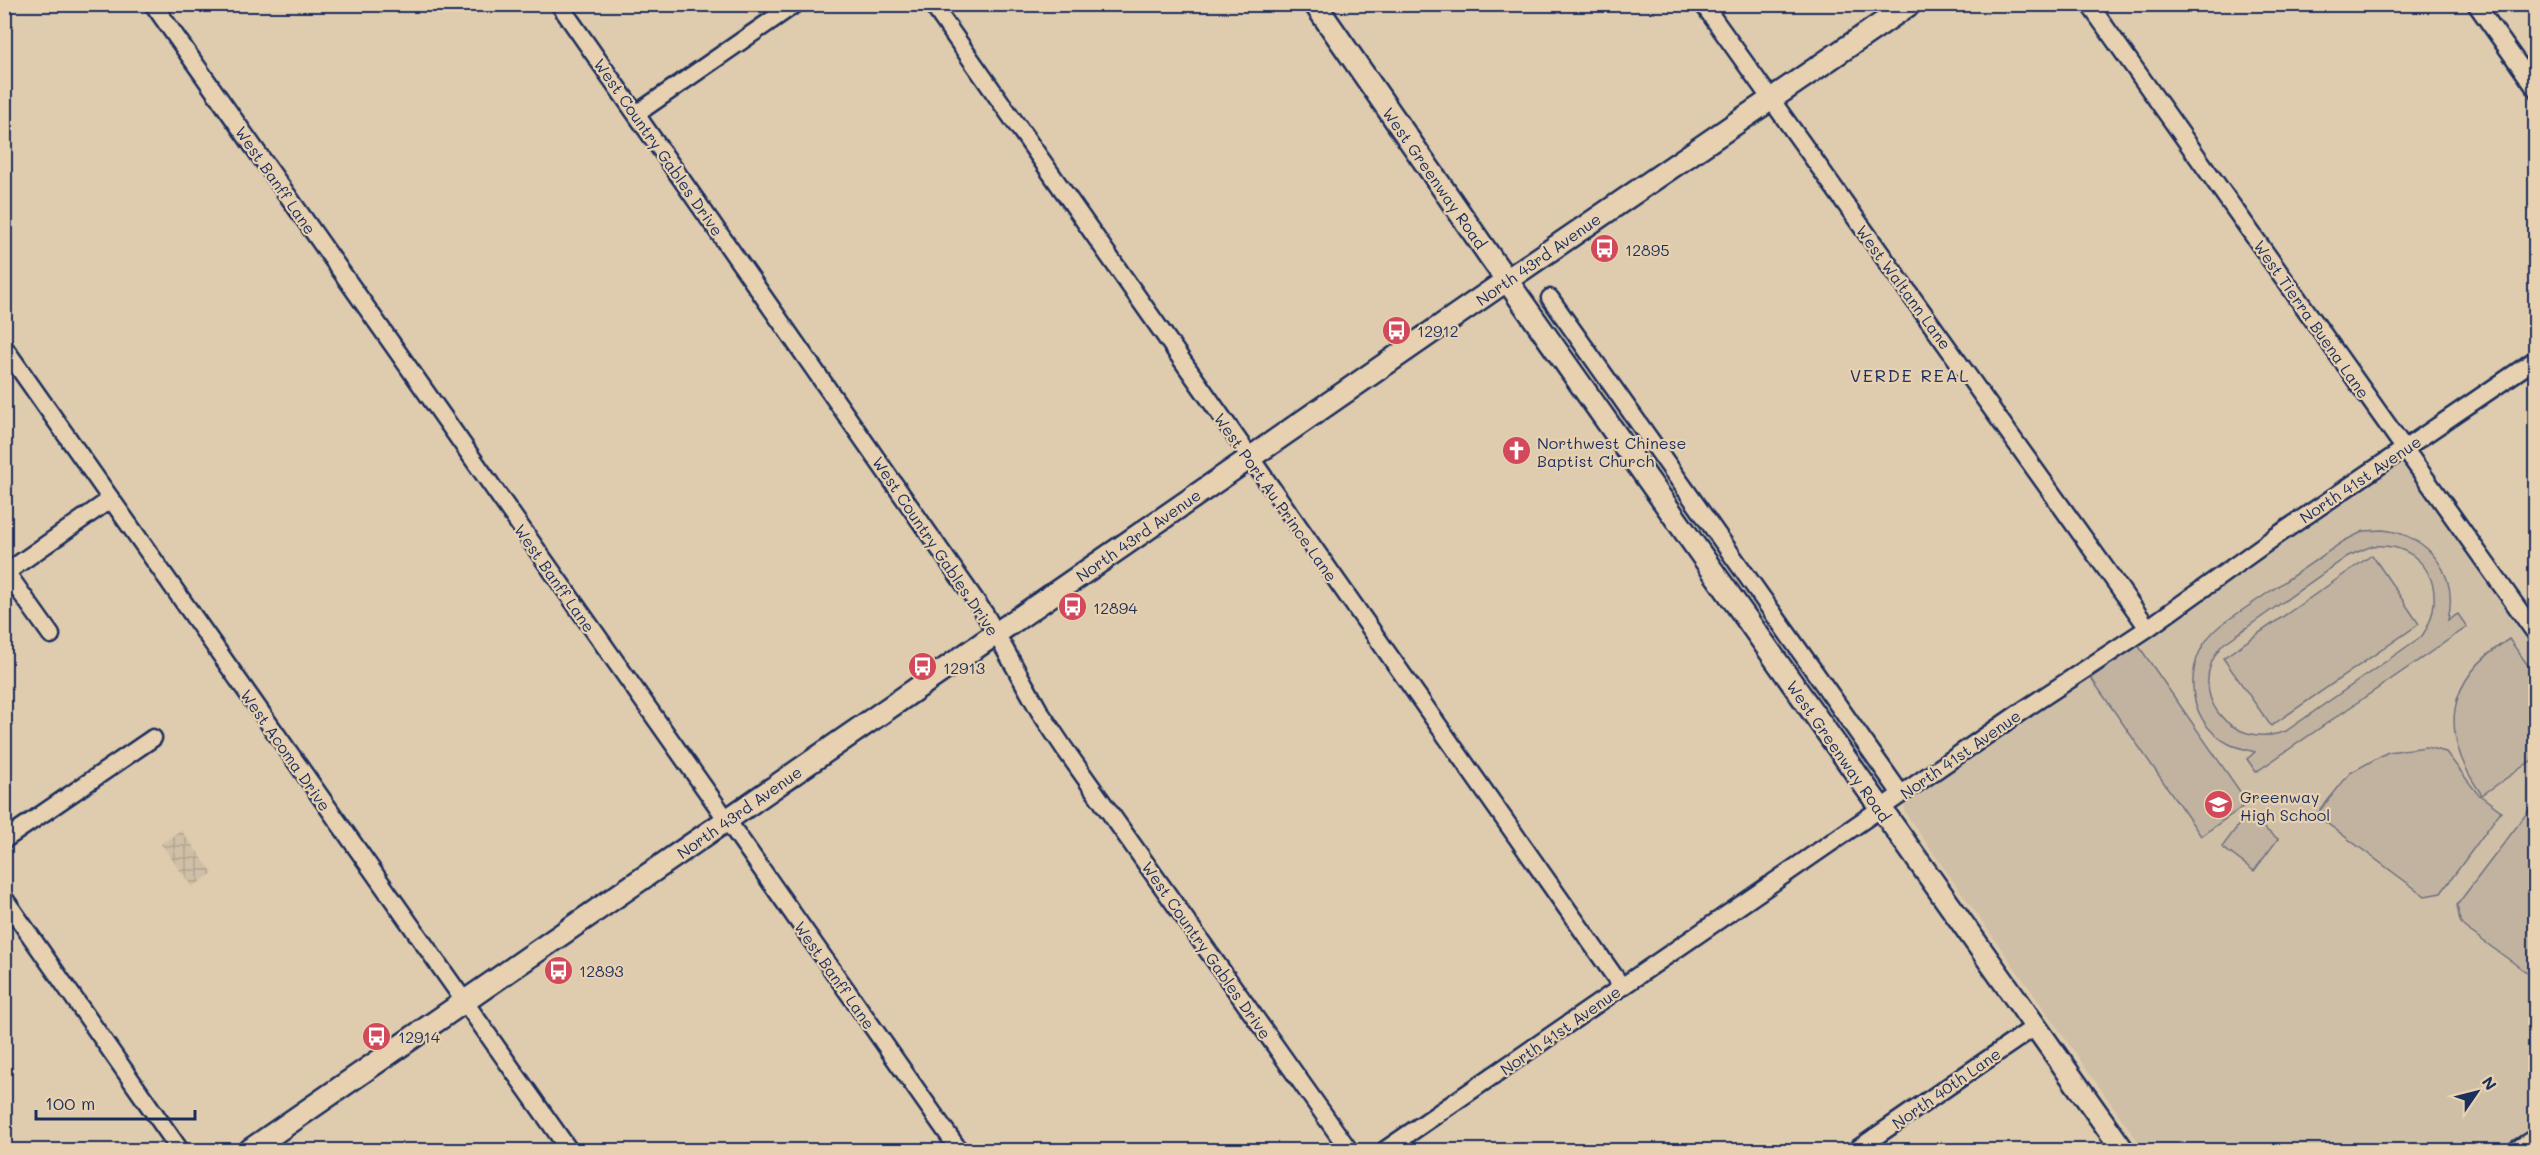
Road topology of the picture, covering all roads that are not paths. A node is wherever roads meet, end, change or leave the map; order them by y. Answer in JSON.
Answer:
{"nodes":[{"id":1,"x":153,"y":4,"type":"edge"},
{"id":2,"x":559,"y":4,"type":"edge"},
{"id":3,"x":795,"y":4,"type":"edge"},
{"id":4,"x":932,"y":4,"type":"edge"},
{"id":5,"x":1315,"y":4,"type":"edge"},
{"id":6,"x":1703,"y":4,"type":"edge"},
{"id":7,"x":1910,"y":4,"type":"edge"},
{"id":8,"x":2088,"y":4,"type":"edge"},
{"id":9,"x":2476,"y":4,"type":"edge"},
{"id":10,"x":2535,"y":88,"type":"edge"},
{"id":11,"x":1770,"y":101,"type":"junction"},
{"id":12,"x":636,"y":114,"type":"junction"},
{"id":13,"x":1507,"y":280,"type":"junction"},
{"id":14,"x":1550,"y":298,"type":"dead end"},
{"id":15,"x":1577,"y":336,"type":"junction"},
{"id":16,"x":4,"y":347,"type":"edge"},
{"id":17,"x":1557,"y":350,"type":"junction"},
{"id":18,"x":2535,"y":359,"type":"edge"},
{"id":19,"x":2404,"y":448,"type":"junction"},
{"id":20,"x":1249,"y":458,"type":"junction"},
{"id":21,"x":111,"y":499,"type":"junction"},
{"id":22,"x":5,"y":572,"type":"edge"},
{"id":23,"x":2148,"y":628,"type":"junction"},
{"id":24,"x":996,"y":633,"type":"junction"},
{"id":25,"x":2535,"y":634,"type":"edge"},
{"id":26,"x":51,"y":635,"type":"dead end"},
{"id":27,"x":153,"y":738,"type":"dead end"},
{"id":28,"x":1901,"y":794,"type":"junction"},
{"id":29,"x":1880,"y":809,"type":"junction"},
{"id":30,"x":726,"y":821,"type":"junction"},
{"id":31,"x":4,"y":840,"type":"edge"},
{"id":32,"x":4,"y":898,"type":"edge"},
{"id":33,"x":1622,"y":987,"type":"junction"},
{"id":34,"x":464,"y":1002,"type":"junction"},
{"id":35,"x":2036,"y":1026,"type":"junction"},
{"id":36,"x":2535,"y":1137,"type":"edge"},
{"id":37,"x":180,"y":1150,"type":"edge"},
{"id":38,"x":249,"y":1150,"type":"edge"},
{"id":39,"x":569,"y":1150,"type":"edge"},
{"id":40,"x":959,"y":1150,"type":"edge"},
{"id":41,"x":1349,"y":1150,"type":"edge"},
{"id":42,"x":1385,"y":1150,"type":"edge"},
{"id":43,"x":1856,"y":1150,"type":"edge"},
{"id":44,"x":2123,"y":1150,"type":"edge"},
{"id":45,"x":2516,"y":1150,"type":"edge"}],
"edges":[{"from":1,"to":30,"type":"street","name":"West Banff Lane"},
{"from":2,"to":12,"type":"street","name":"West Country Gables Drive"},
{"from":3,"to":12,"type":"street"},
{"from":4,"to":20,"type":"street","name":"West Port Au Prince Lane"},
{"from":5,"to":13,"type":"main road","name":"West Greenway Road"},
{"from":6,"to":11,"type":"street","name":"West Waltann Lane"},
{"from":7,"to":11,"type":"main road","name":"North 43rd Avenue"},
{"from":8,"to":19,"type":"street","name":"West Tierra Buena Lane"},
{"from":9,"to":10,"type":"street"},
{"from":11,"to":13,"type":"main road","name":"North 43rd Avenue"},
{"from":11,"to":23,"type":"street","name":"West Waltann Lane"},
{"from":12,"to":24,"type":"street","name":"West Country Gables Drive"},
{"from":13,"to":17,"type":"main road","name":"West Greenway Road"},
{"from":13,"to":20,"type":"main road","name":"North 43rd Avenue"},
{"from":14,"to":15,"type":"street","name":"West Greenway Road"},
{"from":15,"to":17,"type":"street"},
{"from":15,"to":28,"type":"street","name":"West Greenway Road"},
{"from":16,"to":21,"type":"street","name":"West Acoma Drive"},
{"from":17,"to":29,"type":"main road","name":"West Greenway Road"},
{"from":18,"to":19,"type":"street","name":"North 41st Avenue"},
{"from":19,"to":23,"type":"street","name":"North 41st Avenue"},
{"from":19,"to":25,"type":"street","name":"West Tierra Buena Lane"},
{"from":20,"to":24,"type":"main road","name":"North 43rd Avenue"},
{"from":20,"to":33,"type":"street","name":"West Port Au Prince Lane"},
{"from":21,"to":22,"type":"street"},
{"from":21,"to":34,"type":"street","name":"West Acoma Drive"},
{"from":22,"to":26,"type":"street"},
{"from":23,"to":28,"type":"street","name":"North 41st Avenue"},
{"from":24,"to":30,"type":"main road","name":"North 43rd Avenue"},
{"from":24,"to":41,"type":"street","name":"West Country Gables Drive"},
{"from":27,"to":31,"type":"street"},
{"from":28,"to":29,"type":"street","name":"North 41st Avenue"},
{"from":29,"to":33,"type":"street","name":"North 41st Avenue"},
{"from":29,"to":35,"type":"main road","name":"West Greenway Road"},
{"from":30,"to":34,"type":"main road","name":"North 43rd Avenue"},
{"from":30,"to":40,"type":"street","name":"West Banff Lane"},
{"from":32,"to":37,"type":"street"},
{"from":33,"to":42,"type":"street","name":"North 41st Avenue"},
{"from":34,"to":38,"type":"main road","name":"North 43rd Avenue"},
{"from":34,"to":39,"type":"street","name":"West Acoma Drive"},
{"from":35,"to":43,"type":"street","name":"North 40th Lane"},
{"from":35,"to":44,"type":"main road","name":"West Greenway Road"},
{"from":36,"to":45,"type":"street"}]}
